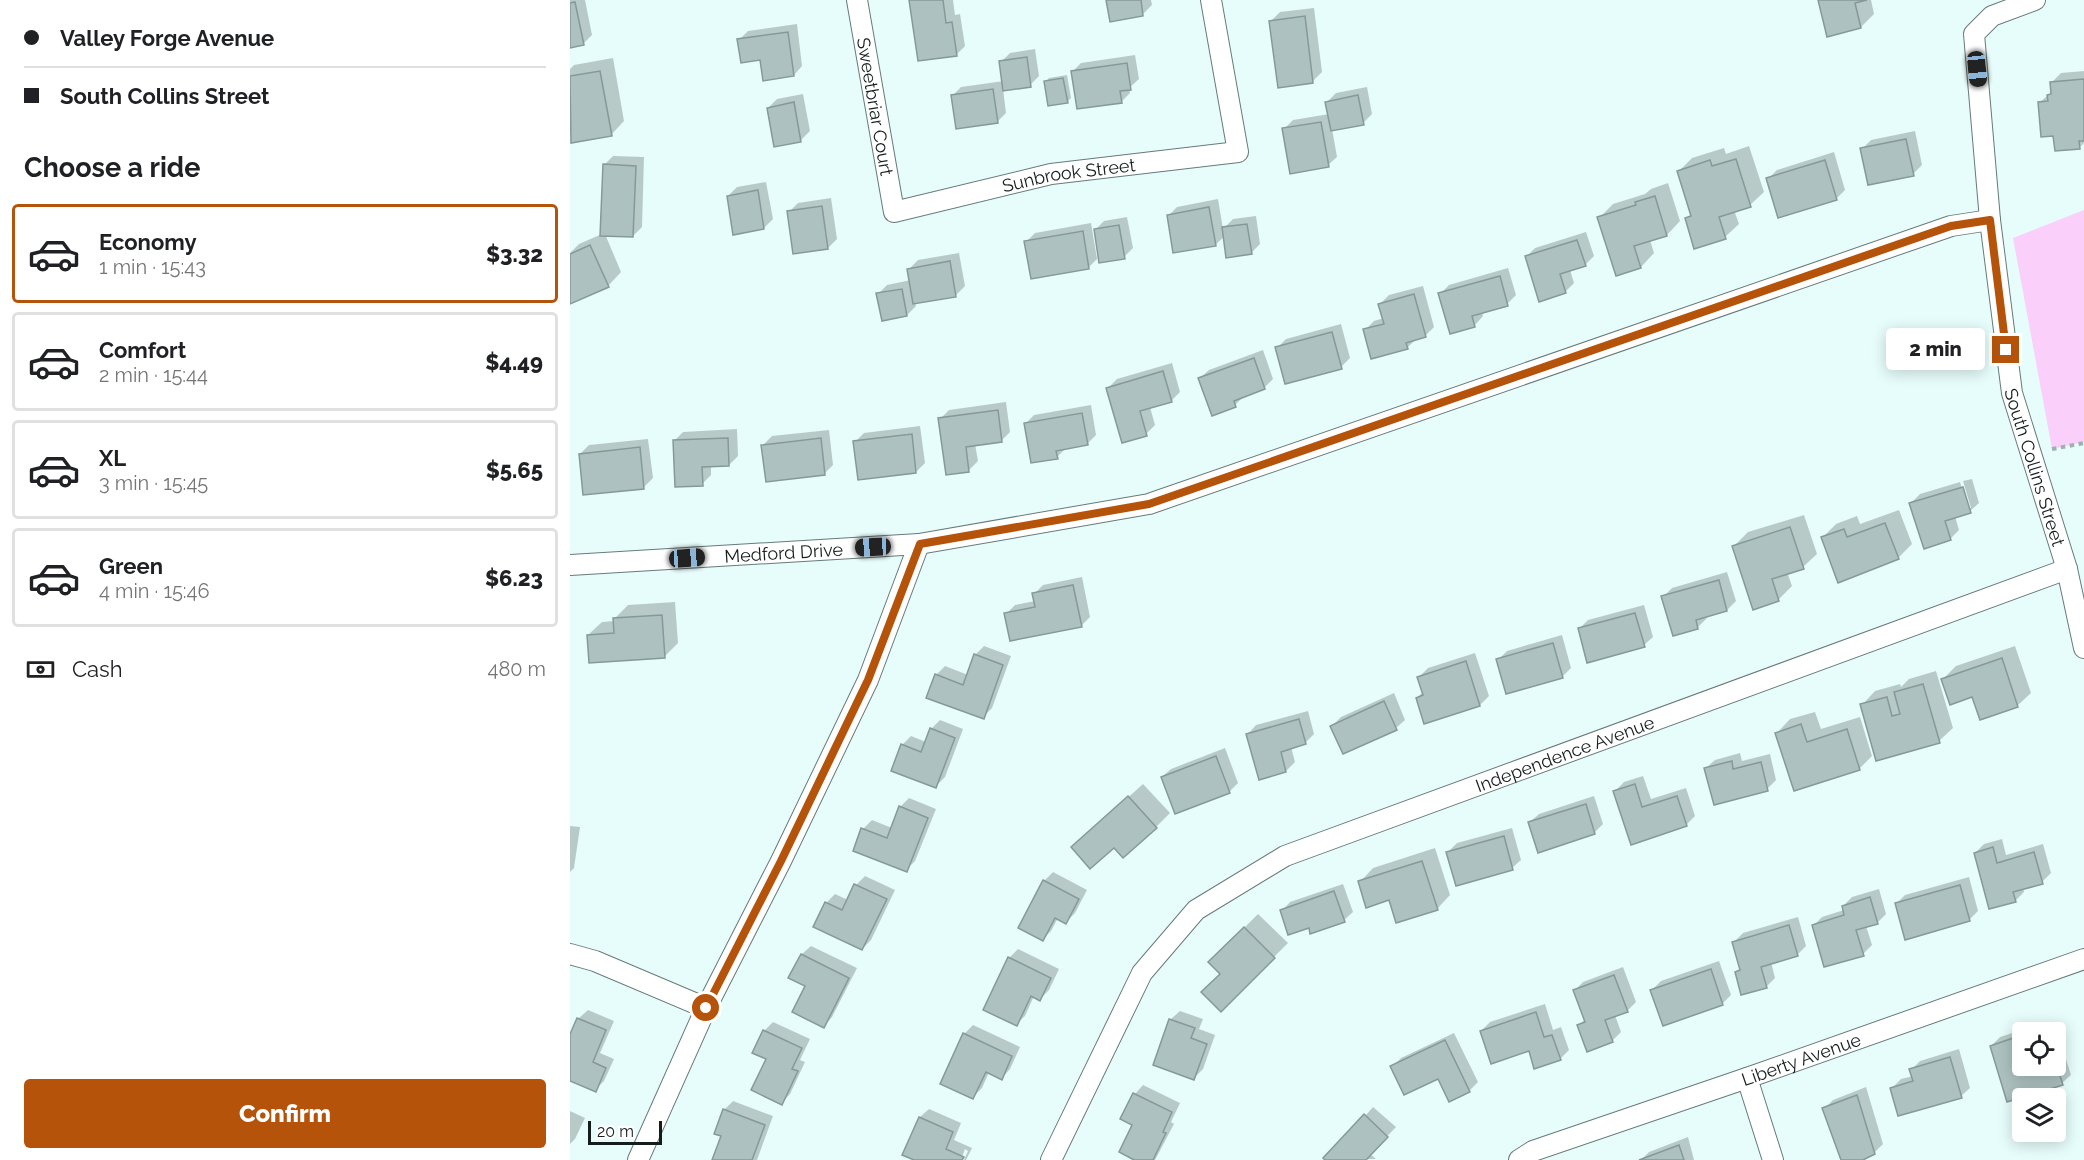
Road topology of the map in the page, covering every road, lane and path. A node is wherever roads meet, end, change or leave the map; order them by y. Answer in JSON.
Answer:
{"nodes":[{"id":1,"x":857,"y":0,"type":"edge"},
{"id":2,"x":1211,"y":0,"type":"edge"},
{"id":3,"x":2035,"y":0,"type":"edge"},
{"id":4,"x":894,"y":212,"type":"joint"},
{"id":5,"x":1990,"y":220,"type":"junction"},
{"id":6,"x":2084,"y":443,"type":"edge"},
{"id":7,"x":2052,"y":449,"type":"dead end"},
{"id":8,"x":920,"y":544,"type":"junction"},
{"id":9,"x":570,"y":565,"type":"edge"},
{"id":10,"x":2067,"y":569,"type":"junction"},
{"id":11,"x":2084,"y":648,"type":"edge"},
{"id":12,"x":570,"y":954,"type":"edge"},
{"id":13,"x":2084,"y":959,"type":"edge"},
{"id":14,"x":706,"y":1008,"type":"junction"},
{"id":15,"x":1747,"y":1078,"type":"junction"},
{"id":16,"x":638,"y":1160,"type":"edge"},
{"id":17,"x":1051,"y":1160,"type":"edge"},
{"id":18,"x":1519,"y":1160,"type":"edge"},
{"id":19,"x":1773,"y":1160,"type":"edge"}],
"edges":[{"from":1,"to":4,"type":"street","name":"Sweetbriar Court"},
{"from":2,"to":4,"type":"street","name":"Sunbrook Street"},
{"from":3,"to":5,"type":"street","name":"South Collins Street"},
{"from":5,"to":8,"type":"street","name":"Medford Drive"},
{"from":5,"to":10,"type":"street","name":"South Collins Street"},
{"from":6,"to":7,"type":"path"},
{"from":8,"to":9,"type":"street","name":"Medford Drive"},
{"from":8,"to":14,"type":"street"},
{"from":10,"to":11,"type":"street","name":"South Collins Street"},
{"from":10,"to":17,"type":"street","name":"Independence Avenue"},
{"from":12,"to":14,"type":"street"},
{"from":13,"to":15,"type":"street","name":"Liberty Avenue"},
{"from":14,"to":16,"type":"street"},
{"from":15,"to":18,"type":"street","name":"Liberty Avenue"},
{"from":15,"to":19,"type":"street"}]}
